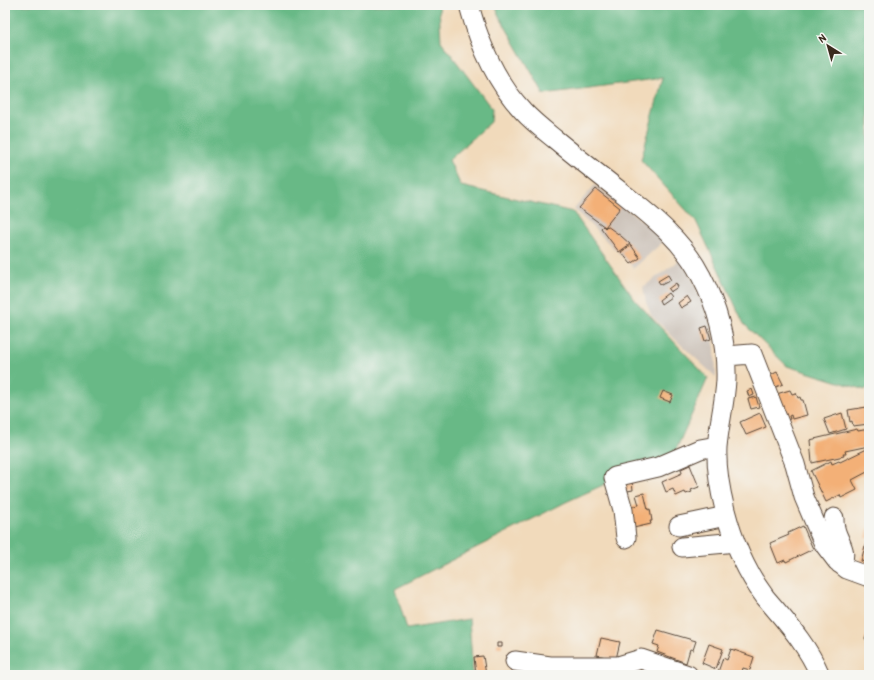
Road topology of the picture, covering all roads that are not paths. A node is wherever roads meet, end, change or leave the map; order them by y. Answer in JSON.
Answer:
{"nodes":[{"id":1,"x":469,"y":5,"type":"edge"},
{"id":2,"x":726,"y":356,"type":"junction"},
{"id":3,"x":717,"y":446,"type":"junction"},
{"id":4,"x":726,"y":516,"type":"junction"},
{"id":5,"x":834,"y":518,"type":"dead end"},
{"id":6,"x":679,"y":526,"type":"dead end"},
{"id":7,"x":626,"y":538,"type":"dead end"},
{"id":8,"x":734,"y":540,"type":"junction"},
{"id":9,"x":682,"y":547,"type":"dead end"},
{"id":10,"x":840,"y":564,"type":"junction"},
{"id":11,"x":869,"y":577,"type":"edge"},
{"id":12,"x":515,"y":661,"type":"dead end"},
{"id":13,"x":688,"y":675,"type":"edge"},
{"id":14,"x":820,"y":675,"type":"edge"}],
"edges":[{"from":1,"to":2,"type":"street"},
{"from":2,"to":3,"type":"street"},
{"from":2,"to":10,"type":"street"},
{"from":3,"to":4,"type":"street"},
{"from":3,"to":7,"type":"street"},
{"from":4,"to":6,"type":"street"},
{"from":4,"to":8,"type":"street"},
{"from":5,"to":10,"type":"street"},
{"from":8,"to":9,"type":"street"},
{"from":8,"to":14,"type":"street"},
{"from":10,"to":11,"type":"street"},
{"from":12,"to":13,"type":"street"}]}
